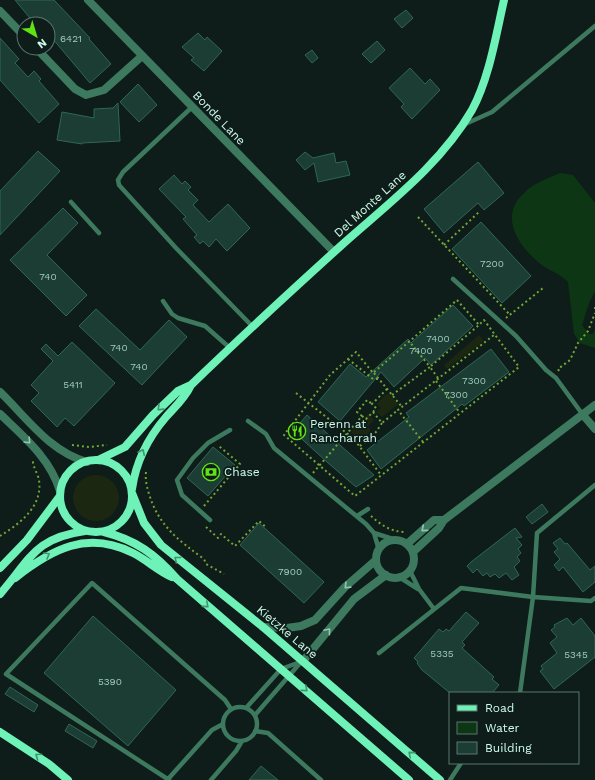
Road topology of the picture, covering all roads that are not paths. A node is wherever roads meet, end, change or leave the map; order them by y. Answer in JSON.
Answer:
{"nodes":[{"id":1,"x":88,"y":0,"type":"edge"},
{"id":2,"x":504,"y":0,"type":"edge"},
{"id":3,"x":0,"y":10,"type":"edge"},
{"id":4,"x":595,"y":26,"type":"edge"},
{"id":5,"x":16,"y":27,"type":"edge"},
{"id":6,"x":44,"y":56,"type":"edge"},
{"id":7,"x":142,"y":56,"type":"junction"},
{"id":8,"x":192,"y":107,"type":"junction"},
{"id":9,"x":462,"y":126,"type":"junction"},
{"id":10,"x":71,"y":202,"type":"dead end"},
{"id":11,"x":99,"y":233,"type":"dead end"},
{"id":12,"x":334,"y":252,"type":"junction"},
{"id":13,"x":453,"y":279,"type":"dead end"},
{"id":14,"x":163,"y":301,"type":"dead end"},
{"id":15,"x":252,"y":326,"type":"junction"},
{"id":16,"x":230,"y":348,"type":"junction"},
{"id":17,"x":191,"y":386,"type":"junction"},
{"id":18,"x":0,"y":392,"type":"edge"},
{"id":19,"x":595,"y":405,"type":"edge"},
{"id":20,"x":0,"y":414,"type":"edge"},
{"id":21,"x":583,"y":415,"type":"junction"},
{"id":22,"x":248,"y":421,"type":"dead end"},
{"id":23,"x":595,"y":429,"type":"edge"},
{"id":24,"x":230,"y":430,"type":"dead end"},
{"id":25,"x":98,"y":460,"type":"junction"},
{"id":26,"x":87,"y":462,"type":"junction"},
{"id":27,"x":595,"y":485,"type":"edge"},
{"id":28,"x":132,"y":491,"type":"junction"},
{"id":29,"x":60,"y":493,"type":"junction"},
{"id":30,"x":368,"y":509,"type":"dead end"},
{"id":31,"x":357,"y":516,"type":"junction"},
{"id":32,"x":210,"y":520,"type":"dead end"},
{"id":33,"x":444,"y":520,"type":"junction"},
{"id":34,"x":86,"y":531,"type":"junction"},
{"id":35,"x":104,"y":532,"type":"junction"},
{"id":36,"x":374,"y":533,"type":"junction"},
{"id":37,"x":396,"y":540,"type":"junction"},
{"id":38,"x":407,"y":544,"type":"junction"},
{"id":39,"x":379,"y":550,"type":"junction"},
{"id":40,"x":412,"y":552,"type":"junction"},
{"id":41,"x":376,"y":560,"type":"junction"},
{"id":42,"x":0,"y":568,"type":"edge"},
{"id":43,"x":410,"y":571,"type":"junction"},
{"id":44,"x":386,"y":575,"type":"junction"},
{"id":45,"x":399,"y":577,"type":"junction"},
{"id":46,"x":15,"y":578,"type":"junction"},
{"id":47,"x":177,"y":579,"type":"junction"},
{"id":48,"x":418,"y":589,"type":"junction"},
{"id":49,"x":0,"y":594,"type":"edge"},
{"id":50,"x":533,"y":597,"type":"junction"},
{"id":51,"x":595,"y":598,"type":"edge"},
{"id":52,"x":434,"y":609,"type":"junction"},
{"id":53,"x":263,"y":627,"type":"junction"},
{"id":54,"x":379,"y":653,"type":"dead end"},
{"id":55,"x":303,"y":661,"type":"junction"},
{"id":56,"x":281,"y":669,"type":"junction"},
{"id":57,"x":290,"y":676,"type":"junction"},
{"id":58,"x":520,"y":692,"type":"edge"},
{"id":59,"x":246,"y":708,"type":"junction"},
{"id":60,"x":230,"y":709,"type":"junction"},
{"id":61,"x":255,"y":715,"type":"junction"},
{"id":62,"x":223,"y":724,"type":"junction"},
{"id":63,"x":255,"y":731,"type":"junction"},
{"id":64,"x":0,"y":733,"type":"edge"},
{"id":65,"x":242,"y":741,"type":"junction"},
{"id":66,"x":460,"y":764,"type":"edge"},
{"id":67,"x":169,"y":779,"type":"edge"},
{"id":68,"x":68,"y":780,"type":"edge"},
{"id":69,"x":212,"y":780,"type":"edge"},
{"id":70,"x":321,"y":780,"type":"edge"},
{"id":71,"x":409,"y":780,"type":"edge"},
{"id":72,"x":440,"y":780,"type":"edge"},
{"id":73,"x":450,"y":780,"type":"edge"}],
"edges":[{"from":1,"to":7,"type":"street","name":"Bonde Lane"},
{"from":2,"to":9,"type":"main road","name":"Del Monte Lane"},
{"from":3,"to":5,"type":"street"},
{"from":4,"to":9,"type":"lane"},
{"from":6,"to":7,"type":"street"},
{"from":7,"to":8,"type":"street","name":"Bonde Lane"},
{"from":8,"to":12,"type":"street","name":"Bonde Lane"},
{"from":8,"to":15,"type":"lane"},
{"from":9,"to":12,"type":"main road","name":"Del Monte Lane"},
{"from":10,"to":11,"type":"lane"},
{"from":12,"to":15,"type":"main road","name":"Del Monte Lane"},
{"from":13,"to":21,"type":"lane"},
{"from":14,"to":16,"type":"lane"},
{"from":15,"to":16,"type":"main road","name":"Del Monte Lane"},
{"from":16,"to":17,"type":"main road","name":"Del Monte Lane"},
{"from":17,"to":25,"type":"main road","name":"Del Monte Lane","one_way":true},
{"from":28,"to":17,"type":"main road","name":"Del Monte Lane","one_way":true},
{"from":18,"to":26,"type":"street"},
{"from":19,"to":21,"type":"street"},
{"from":20,"to":29,"type":"street","one_way":true},
{"from":21,"to":23,"type":"street"},
{"from":21,"to":33,"type":"street"},
{"from":22,"to":31,"type":"lane"},
{"from":24,"to":32,"type":"lane"},
{"from":25,"to":26,"type":"main road"},
{"from":25,"to":28,"type":"main road"},
{"from":26,"to":29,"type":"main road"},
{"from":27,"to":50,"type":"lane"},
{"from":28,"to":35,"type":"main road"},
{"from":53,"to":28,"type":"main road","name":"Kietzke Lane","one_way":true},
{"from":29,"to":34,"type":"main road"},
{"from":29,"to":42,"type":"main road"},
{"from":30,"to":31,"type":"lane"},
{"from":31,"to":36,"type":"lane"},
{"from":33,"to":38,"type":"street","one_way":true},
{"from":33,"to":40,"type":"street"},
{"from":34,"to":35,"type":"main road"},
{"from":34,"to":46,"type":"main road"},
{"from":35,"to":47,"type":"main road"},
{"from":36,"to":37,"type":"lane"},
{"from":36,"to":39,"type":"lane"},
{"from":37,"to":38,"type":"street"},
{"from":37,"to":39,"type":"street"},
{"from":38,"to":40,"type":"street"},
{"from":39,"to":41,"type":"street"},
{"from":40,"to":43,"type":"street"},
{"from":41,"to":44,"type":"street"},
{"from":41,"to":53,"type":"street","one_way":true},
{"from":43,"to":45,"type":"street"},
{"from":43,"to":48,"type":"lane"},
{"from":44,"to":45,"type":"street"},
{"from":55,"to":44,"type":"street","one_way":true},
{"from":45,"to":48,"type":"lane"},
{"from":46,"to":47,"type":"main road","one_way":true},
{"from":46,"to":49,"type":"main road"},
{"from":47,"to":56,"type":"main road","one_way":true},
{"from":48,"to":52,"type":"lane"},
{"from":50,"to":51,"type":"lane"},
{"from":50,"to":52,"type":"lane"},
{"from":50,"to":58,"type":"lane"},
{"from":52,"to":54,"type":"lane"},
{"from":53,"to":55,"type":"main road","name":"Kietzke Lane"},
{"from":55,"to":56,"type":"lane"},
{"from":55,"to":57,"type":"lane"},
{"from":72,"to":55,"type":"main road","name":"Kietzke Lane","one_way":true},
{"from":56,"to":57,"type":"main road"},
{"from":56,"to":59,"type":"lane"},
{"from":57,"to":61,"type":"lane"},
{"from":57,"to":71,"type":"main road","one_way":true},
{"from":59,"to":60,"type":"lane"},
{"from":59,"to":61,"type":"lane"},
{"from":60,"to":62,"type":"lane"},
{"from":60,"to":67,"type":"lane"},
{"from":61,"to":63,"type":"lane"},
{"from":62,"to":65,"type":"lane"},
{"from":62,"to":67,"type":"lane"},
{"from":63,"to":65,"type":"lane"},
{"from":63,"to":70,"type":"lane"},
{"from":68,"to":64,"type":"main road","one_way":true},
{"from":65,"to":69,"type":"lane"},
{"from":66,"to":73,"type":"lane"}]}
